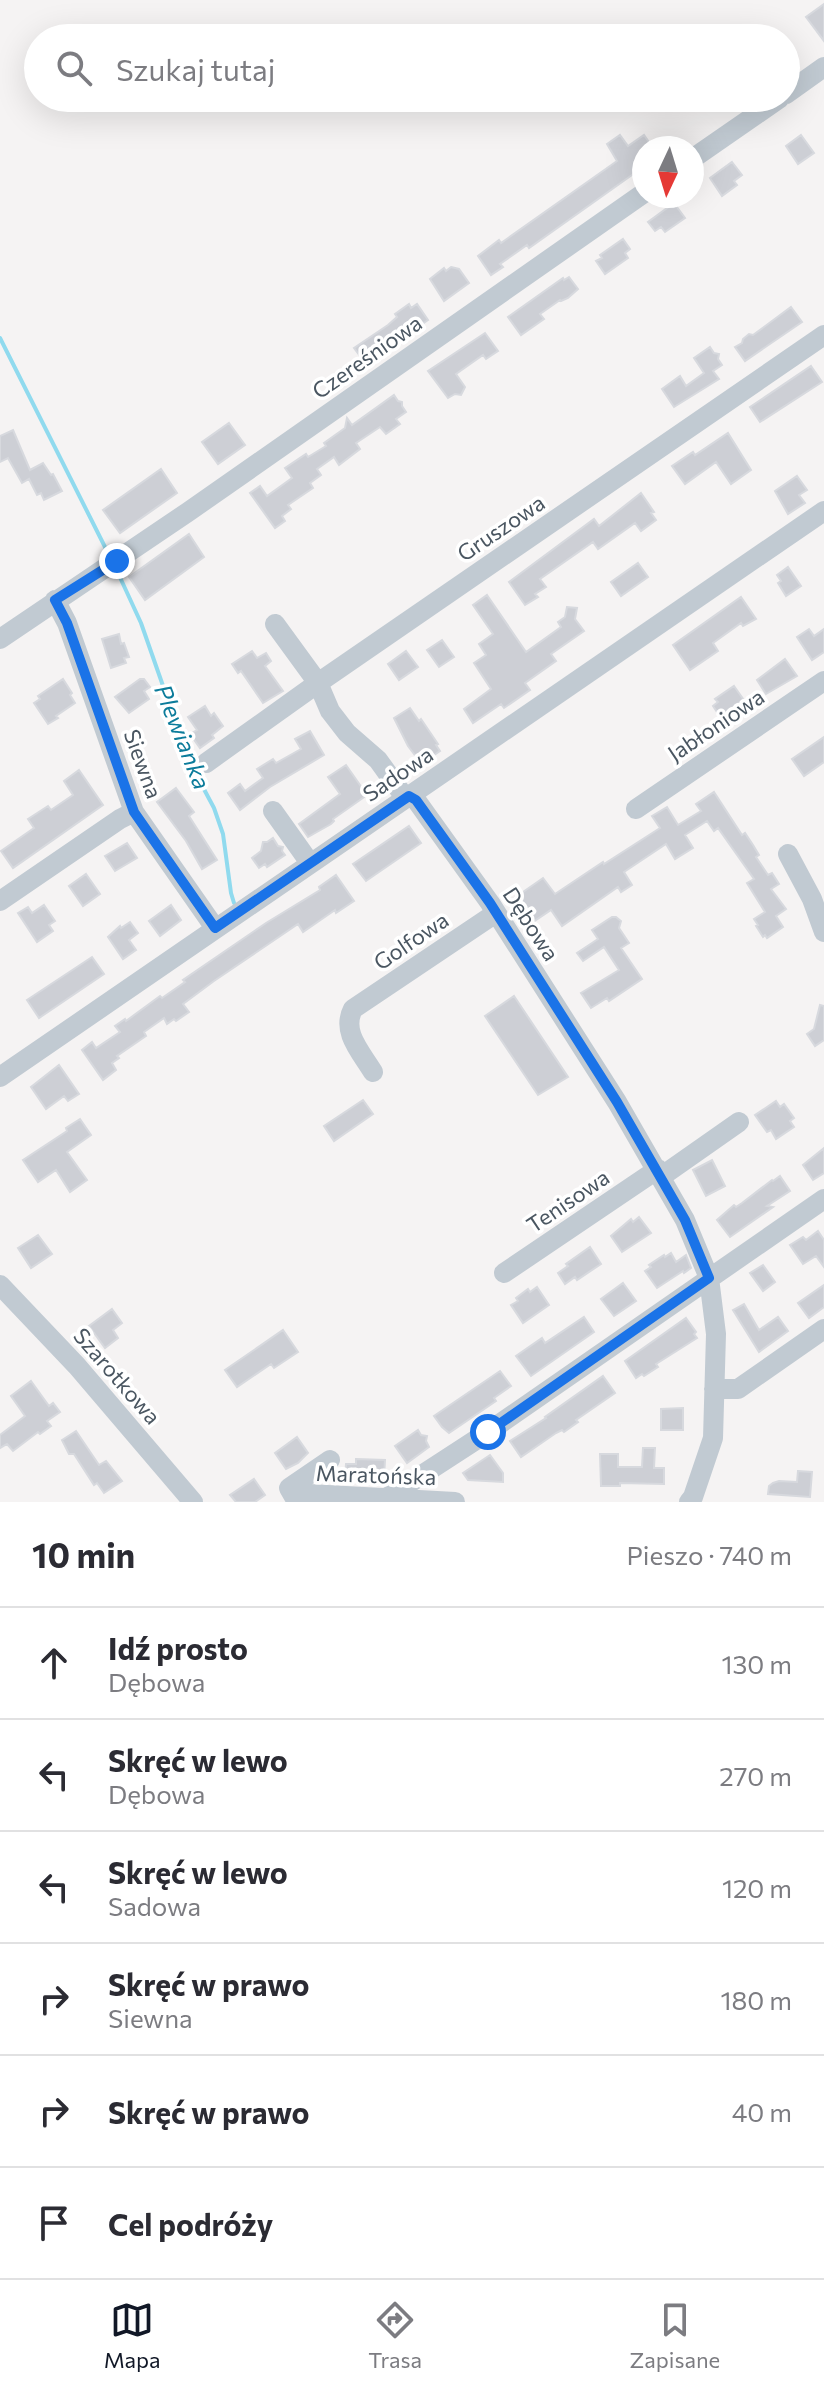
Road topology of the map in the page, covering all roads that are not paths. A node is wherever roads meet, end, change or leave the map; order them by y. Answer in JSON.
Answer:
{"nodes":[{"id":1,"x":824,"y":67,"type":"edge"},
{"id":2,"x":800,"y":84,"type":"edge"},
{"id":3,"x":760,"y":112,"type":"edge"},
{"id":4,"x":704,"y":151,"type":"edge"},
{"id":5,"x":632,"y":201,"type":"edge"},
{"id":6,"x":824,"y":335,"type":"edge"},
{"id":7,"x":824,"y":511,"type":"edge"},
{"id":8,"x":55,"y":600,"type":"junction"},
{"id":9,"x":275,"y":624,"type":"dead end"},
{"id":10,"x":0,"y":639,"type":"edge"},
{"id":11,"x":824,"y":681,"type":"edge"},
{"id":12,"x":318,"y":683,"type":"junction"},
{"id":13,"x":206,"y":763,"type":"dead end"},
{"id":14,"x":409,"y":796,"type":"junction"},
{"id":15,"x":636,"y":809,"type":"dead end"},
{"id":16,"x":273,"y":811,"type":"dead end"},
{"id":17,"x":134,"y":812,"type":"junction"},
{"id":18,"x":788,"y":854,"type":"dead end"},
{"id":19,"x":310,"y":863,"type":"junction"},
{"id":20,"x":0,"y":901,"type":"edge"},
{"id":21,"x":496,"y":913,"type":"junction"},
{"id":22,"x":215,"y":928,"type":"junction"},
{"id":23,"x":824,"y":932,"type":"edge"},
{"id":24,"x":373,"y":1072,"type":"dead end"},
{"id":25,"x":0,"y":1077,"type":"edge"},
{"id":26,"x":739,"y":1122,"type":"dead end"},
{"id":27,"x":660,"y":1173,"type":"junction"},
{"id":28,"x":824,"y":1199,"type":"edge"},
{"id":29,"x":504,"y":1273,"type":"dead end"},
{"id":30,"x":709,"y":1278,"type":"junction"},
{"id":31,"x":0,"y":1285,"type":"edge"},
{"id":32,"x":824,"y":1329,"type":"edge"},
{"id":33,"x":714,"y":1389,"type":"junction"},
{"id":34,"x":330,"y":1460,"type":"dead end"},
{"id":35,"x":385,"y":1499,"type":"junction"},
{"id":36,"x":193,"y":1502,"type":"edge"},
{"id":37,"x":297,"y":1502,"type":"edge"},
{"id":38,"x":455,"y":1502,"type":"edge"},
{"id":39,"x":689,"y":1502,"type":"edge"}],
"edges":[{"from":1,"to":2,"type":"street"},
{"from":3,"to":4,"type":"street"},
{"from":5,"to":8,"type":"street","name":"Czereśniowa"},
{"from":6,"to":12,"type":"street","name":"Gruszowa"},
{"from":7,"to":14,"type":"street","name":"Sadowa"},
{"from":8,"to":10,"type":"street","name":"Czereśniowa"},
{"from":8,"to":17,"type":"street","name":"Siewna"},
{"from":9,"to":12,"type":"street","name":"Dębowa"},
{"from":11,"to":15,"type":"street","name":"Jabłoniowa"},
{"from":12,"to":13,"type":"street","name":"Gruszowa"},
{"from":12,"to":14,"type":"street","name":"Dębowa"},
{"from":14,"to":19,"type":"street","name":"Sadowa"},
{"from":14,"to":21,"type":"street","name":"Dębowa"},
{"from":16,"to":19,"type":"street"},
{"from":17,"to":20,"type":"street"},
{"from":17,"to":22,"type":"street","name":"Siewna"},
{"from":18,"to":23,"type":"street"},
{"from":19,"to":22,"type":"street","name":"Sadowa"},
{"from":21,"to":24,"type":"street","name":"Golfowa"},
{"from":21,"to":27,"type":"street","name":"Dębowa"},
{"from":22,"to":25,"type":"street","name":"Sadowa"},
{"from":26,"to":27,"type":"street","name":"Tenisowa"},
{"from":27,"to":29,"type":"street","name":"Tenisowa"},
{"from":27,"to":30,"type":"street","name":"Dębowa"},
{"from":28,"to":30,"type":"street"},
{"from":30,"to":33,"type":"street","name":"Dębowa"},
{"from":30,"to":35,"type":"street"},
{"from":31,"to":36,"type":"street","name":"Szarotkowa"},
{"from":32,"to":33,"type":"street"},
{"from":33,"to":39,"type":"street","name":"Dębowa"},
{"from":34,"to":37,"type":"street"},
{"from":35,"to":37,"type":"street","name":"Maratońska"},
{"from":35,"to":38,"type":"street","name":"Maratońska"}]}
